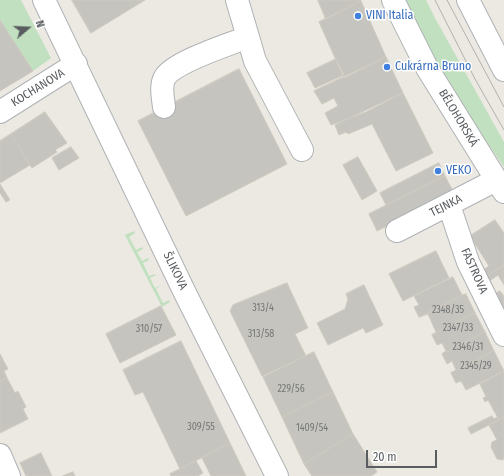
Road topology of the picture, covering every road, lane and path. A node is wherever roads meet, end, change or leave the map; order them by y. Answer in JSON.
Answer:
{"nodes":[{"id":1,"x":44,"y":0,"type":"edge"},
{"id":2,"x":237,"y":0,"type":"edge"},
{"id":3,"x":393,"y":0,"type":"edge"},
{"id":4,"x":468,"y":0,"type":"edge"},
{"id":5,"x":248,"y":37,"type":"junction"},
{"id":6,"x":76,"y":64,"type":"junction"},
{"id":7,"x":504,"y":70,"type":"edge"},
{"id":8,"x":164,"y":107,"type":"dead end"},
{"id":9,"x":0,"y":112,"type":"edge"},
{"id":10,"x":302,"y":150,"type":"dead end"},
{"id":11,"x":500,"y":186,"type":"edge"},
{"id":12,"x":449,"y":204,"type":"junction"},
{"id":13,"x":397,"y":231,"type":"dead end"},
{"id":14,"x":504,"y":335,"type":"edge"},
{"id":15,"x":0,"y":455,"type":"edge"},
{"id":16,"x":9,"y":476,"type":"edge"},
{"id":17,"x":278,"y":476,"type":"edge"}],
"edges":[{"from":1,"to":6,"type":"street","name":"ŠLIKOVA"},
{"from":2,"to":5,"type":"street"},
{"from":3,"to":11,"type":"street","name":"BĚLOHORSKÁ"},
{"from":4,"to":7,"type":"street"},
{"from":5,"to":8,"type":"street"},
{"from":5,"to":10,"type":"street"},
{"from":6,"to":9,"type":"street","name":"KOCHANOVA"},
{"from":6,"to":17,"type":"street","name":"ŠLIKOVA"},
{"from":11,"to":12,"type":"street","name":"TEJNKA"},
{"from":12,"to":13,"type":"street","name":"TEJNKA"},
{"from":12,"to":14,"type":"street","name":"FASTROVA"},
{"from":15,"to":16,"type":"street"}]}
